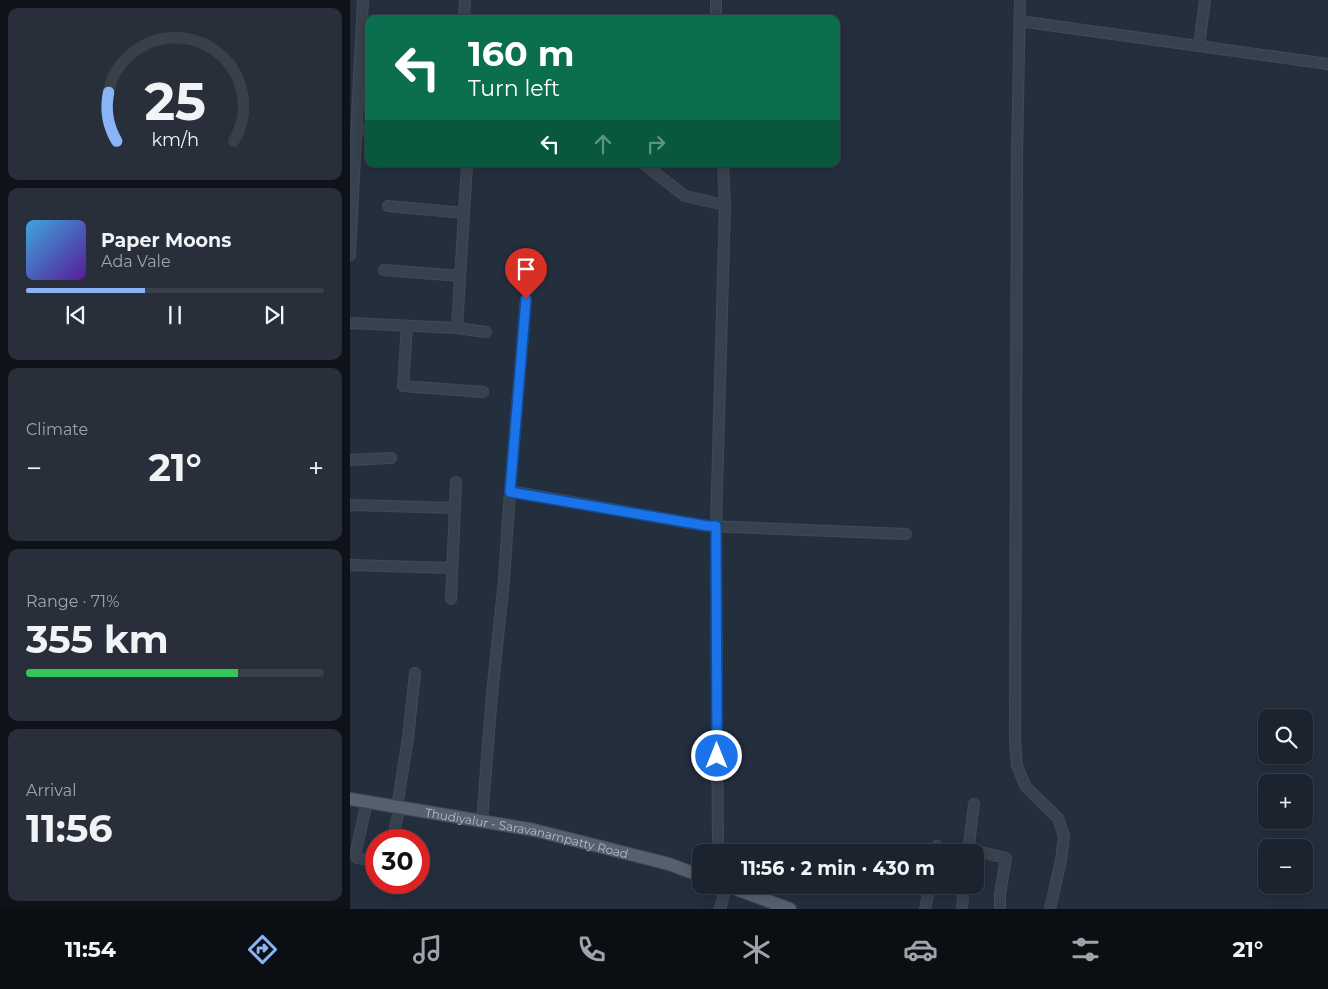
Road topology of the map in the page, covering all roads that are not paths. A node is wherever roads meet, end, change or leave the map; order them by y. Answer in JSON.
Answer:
{"nodes":[{"id":1,"x":363,"y":0,"type":"edge"},
{"id":2,"x":465,"y":0,"type":"edge"},
{"id":3,"x":716,"y":0,"type":"edge"},
{"id":4,"x":1020,"y":0,"type":"edge"},
{"id":5,"x":1205,"y":0,"type":"edge"},
{"id":6,"x":464,"y":15,"type":"edge"},
{"id":7,"x":716,"y":15,"type":"edge"},
{"id":8,"x":1019,"y":21,"type":"junction"},
{"id":9,"x":1200,"y":46,"type":"junction"},
{"id":10,"x":1328,"y":64,"type":"edge"},
{"id":11,"x":353,"y":132,"type":"edge"},
{"id":12,"x":467,"y":167,"type":"edge"},
{"id":13,"x":648,"y":167,"type":"edge"},
{"id":14,"x":724,"y":167,"type":"edge"},
{"id":15,"x":352,"y":200,"type":"edge"},
{"id":16,"x":726,"y":205,"type":"junction"},
{"id":17,"x":388,"y":206,"type":"dead end"},
{"id":18,"x":464,"y":213,"type":"junction"},
{"id":19,"x":350,"y":255,"type":"edge"},
{"id":20,"x":384,"y":270,"type":"dead end"},
{"id":21,"x":460,"y":276,"type":"junction"},
{"id":22,"x":526,"y":299,"type":"dead end"},
{"id":23,"x":350,"y":322,"type":"edge"},
{"id":24,"x":407,"y":326,"type":"junction"},
{"id":25,"x":457,"y":328,"type":"junction"},
{"id":26,"x":486,"y":332,"type":"dead end"},
{"id":27,"x":483,"y":392,"type":"dead end"},
{"id":28,"x":392,"y":458,"type":"dead end"},
{"id":29,"x":350,"y":460,"type":"edge"},
{"id":30,"x":456,"y":482,"type":"dead end"},
{"id":31,"x":510,"y":492,"type":"junction"},
{"id":32,"x":350,"y":505,"type":"edge"},
{"id":33,"x":455,"y":508,"type":"junction"},
{"id":34,"x":716,"y":526,"type":"junction"},
{"id":35,"x":906,"y":534,"type":"dead end"},
{"id":36,"x":350,"y":565,"type":"edge"},
{"id":37,"x":452,"y":568,"type":"junction"},
{"id":38,"x":450,"y":599,"type":"dead end"},
{"id":39,"x":414,"y":674,"type":"dead end"},
{"id":40,"x":350,"y":799,"type":"edge"},
{"id":41,"x":366,"y":802,"type":"junction"},
{"id":42,"x":974,"y":804,"type":"dead end"},
{"id":43,"x":398,"y":807,"type":"junction"},
{"id":44,"x":482,"y":821,"type":"junction"},
{"id":45,"x":394,"y":829,"type":"edge"},
{"id":46,"x":718,"y":844,"type":"edge"},
{"id":47,"x":969,"y":844,"type":"edge"},
{"id":48,"x":984,"y":854,"type":"edge"},
{"id":49,"x":365,"y":860,"type":"edge"},
{"id":50,"x":692,"y":873,"type":"edge"},
{"id":51,"x":724,"y":894,"type":"edge"},
{"id":52,"x":750,"y":894,"type":"edge"},
{"id":53,"x":928,"y":894,"type":"edge"},
{"id":54,"x":963,"y":894,"type":"edge"},
{"id":55,"x":720,"y":909,"type":"edge"},
{"id":56,"x":790,"y":909,"type":"edge"},
{"id":57,"x":925,"y":909,"type":"edge"},
{"id":58,"x":962,"y":909,"type":"edge"},
{"id":59,"x":1000,"y":909,"type":"edge"},
{"id":60,"x":1050,"y":909,"type":"edge"}],
"edges":[{"from":1,"to":11,"type":"street"},
{"from":2,"to":6,"type":"street"},
{"from":3,"to":7,"type":"street"},
{"from":4,"to":8,"type":"street"},
{"from":5,"to":9,"type":"street"},
{"from":8,"to":9,"type":"street"},
{"from":8,"to":60,"type":"street"},
{"from":9,"to":10,"type":"street"},
{"from":11,"to":15,"type":"street"},
{"from":12,"to":18,"type":"street"},
{"from":13,"to":16,"type":"street"},
{"from":14,"to":16,"type":"street"},
{"from":15,"to":19,"type":"street"},
{"from":16,"to":34,"type":"street"},
{"from":17,"to":18,"type":"street"},
{"from":18,"to":21,"type":"street"},
{"from":20,"to":21,"type":"street"},
{"from":21,"to":25,"type":"street"},
{"from":22,"to":31,"type":"street"},
{"from":23,"to":24,"type":"street"},
{"from":24,"to":25,"type":"street"},
{"from":24,"to":27,"type":"street"},
{"from":25,"to":26,"type":"street"},
{"from":28,"to":29,"type":"street"},
{"from":30,"to":33,"type":"street"},
{"from":31,"to":34,"type":"street"},
{"from":31,"to":44,"type":"street"},
{"from":32,"to":33,"type":"street"},
{"from":33,"to":37,"type":"street"},
{"from":34,"to":35,"type":"street"},
{"from":34,"to":46,"type":"street"},
{"from":36,"to":37,"type":"street"},
{"from":37,"to":38,"type":"street"},
{"from":39,"to":43,"type":"street"},
{"from":40,"to":41,"type":"main road","name":"Thudiyalur - Saravanampatty Road"},
{"from":41,"to":43,"type":"main road","name":"Thudiyalur - Saravanampatty Road"},
{"from":41,"to":49,"type":"street"},
{"from":42,"to":47,"type":"street"},
{"from":43,"to":44,"type":"main road","name":"Thudiyalur - Saravanampatty Road"},
{"from":43,"to":45,"type":"street"},
{"from":44,"to":50,"type":"main road","name":"Thudiyalur - Saravanampatty Road"},
{"from":48,"to":59,"type":"street"},
{"from":51,"to":55,"type":"street"},
{"from":52,"to":56,"type":"main road"},
{"from":53,"to":57,"type":"street"},
{"from":54,"to":58,"type":"street"}]}
